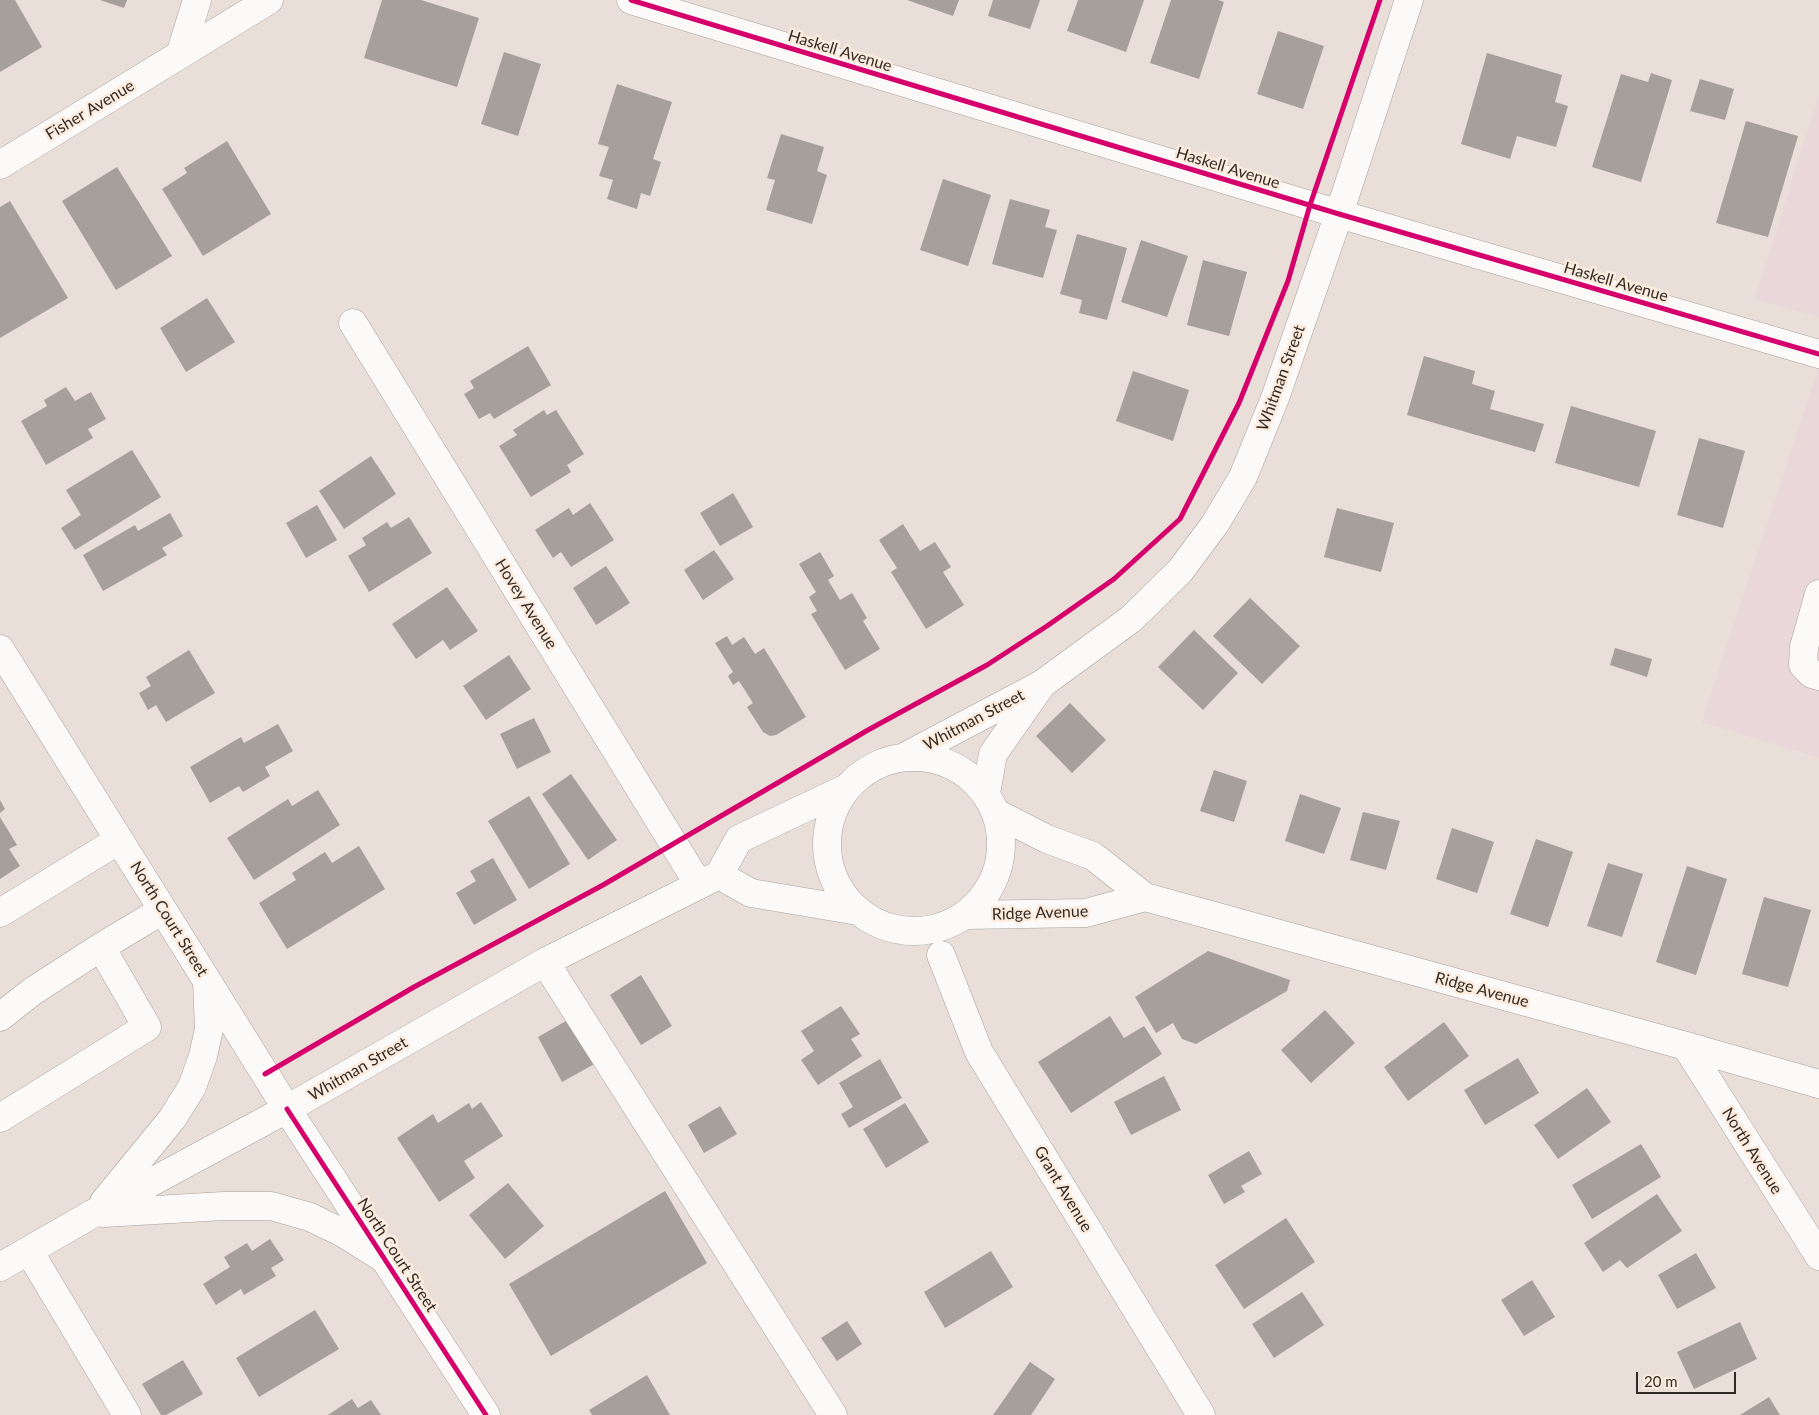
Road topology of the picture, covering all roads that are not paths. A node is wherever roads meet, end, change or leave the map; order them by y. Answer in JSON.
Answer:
{"nodes":[{"id":1,"x":197,"y":0,"type":"edge"},
{"id":2,"x":269,"y":0,"type":"edge"},
{"id":3,"x":631,"y":0,"type":"edge"},
{"id":4,"x":1409,"y":0,"type":"edge"},
{"id":5,"x":180,"y":55,"type":"junction"},
{"id":6,"x":0,"y":165,"type":"edge"},
{"id":7,"x":1339,"y":214,"type":"junction"},
{"id":8,"x":352,"y":323,"type":"dead end"},
{"id":9,"x":1819,"y":354,"type":"edge"},
{"id":10,"x":1819,"y":594,"type":"edge"},
{"id":11,"x":0,"y":649,"type":"edge"},
{"id":12,"x":1819,"y":676,"type":"edge"},
{"id":13,"x":1042,"y":684,"type":"junction"},
{"id":14,"x":906,"y":756,"type":"junction"},
{"id":15,"x":847,"y":788,"type":"junction"},
{"id":16,"x":991,"y":803,"type":"junction"},
{"id":17,"x":119,"y":840,"type":"junction"},
{"id":18,"x":709,"y":880,"type":"junction"},
{"id":19,"x":1145,"y":897,"type":"junction"},
{"id":20,"x":163,"y":910,"type":"junction"},
{"id":21,"x":858,"y":911,"type":"junction"},
{"id":22,"x":0,"y":913,"type":"edge"},
{"id":23,"x":965,"y":915,"type":"junction"},
{"id":24,"x":102,"y":947,"type":"junction"},
{"id":25,"x":941,"y":955,"type":"dead end"},
{"id":26,"x":545,"y":962,"type":"junction"},
{"id":27,"x":207,"y":981,"type":"junction"},
{"id":28,"x":0,"y":1017,"type":"edge"},
{"id":29,"x":1686,"y":1046,"type":"junction"},
{"id":30,"x":1819,"y":1084,"type":"edge"},
{"id":31,"x":287,"y":1109,"type":"junction"},
{"id":32,"x":0,"y":1118,"type":"edge"},
{"id":33,"x":94,"y":1213,"type":"junction"},
{"id":34,"x":29,"y":1251,"type":"junction"},
{"id":35,"x":1819,"y":1256,"type":"edge"},
{"id":36,"x":386,"y":1260,"type":"junction"},
{"id":37,"x":0,"y":1267,"type":"edge"},
{"id":38,"x":127,"y":1415,"type":"edge"},
{"id":39,"x":486,"y":1415,"type":"edge"},
{"id":40,"x":833,"y":1415,"type":"edge"},
{"id":41,"x":1201,"y":1415,"type":"edge"}],
"edges":[{"from":1,"to":5,"type":"street"},
{"from":2,"to":5,"type":"street","name":"Fisher Avenue"},
{"from":3,"to":7,"type":"street","name":"Haskell Avenue"},
{"from":4,"to":7,"type":"street","name":"Whitman Street"},
{"from":5,"to":6,"type":"street","name":"Fisher Avenue"},
{"from":7,"to":9,"type":"street","name":"Haskell Avenue"},
{"from":7,"to":13,"type":"street","name":"Whitman Street"},
{"from":8,"to":18,"type":"street","name":"Hovey Avenue"},
{"from":10,"to":12,"type":"street"},
{"from":11,"to":17,"type":"street","name":"North Court Street"},
{"from":13,"to":14,"type":"street","name":"Whitman Street"},
{"from":13,"to":16,"type":"street","name":"Whitman Street"},
{"from":14,"to":15,"type":"street"},
{"from":14,"to":16,"type":"street"},
{"from":15,"to":18,"type":"street"},
{"from":15,"to":21,"type":"street"},
{"from":16,"to":19,"type":"street","name":"Ridge Avenue"},
{"from":16,"to":23,"type":"street"},
{"from":17,"to":20,"type":"street","name":"North Court Street"},
{"from":17,"to":22,"type":"street"},
{"from":18,"to":21,"type":"street"},
{"from":18,"to":26,"type":"street","name":"Whitman Street"},
{"from":19,"to":23,"type":"street","name":"Ridge Avenue"},
{"from":19,"to":29,"type":"street","name":"Ridge Avenue"},
{"from":20,"to":24,"type":"street"},
{"from":20,"to":27,"type":"street","name":"North Court Street"},
{"from":21,"to":23,"type":"street"},
{"from":24,"to":28,"type":"street"},
{"from":24,"to":32,"type":"street"},
{"from":25,"to":41,"type":"street","name":"Grant Avenue"},
{"from":26,"to":31,"type":"street","name":"Whitman Street"},
{"from":26,"to":40,"type":"street"},
{"from":27,"to":31,"type":"street","name":"North Court Street"},
{"from":27,"to":33,"type":"street"},
{"from":29,"to":30,"type":"street","name":"Ridge Avenue"},
{"from":29,"to":35,"type":"street","name":"North Avenue"},
{"from":31,"to":33,"type":"street","name":"Whitman Street"},
{"from":31,"to":36,"type":"street","name":"North Court Street"},
{"from":33,"to":34,"type":"street","name":"Whitman Street"},
{"from":33,"to":36,"type":"street"},
{"from":34,"to":37,"type":"street","name":"Whitman Street"},
{"from":34,"to":38,"type":"street"},
{"from":36,"to":39,"type":"street","name":"North Court Street"}]}
